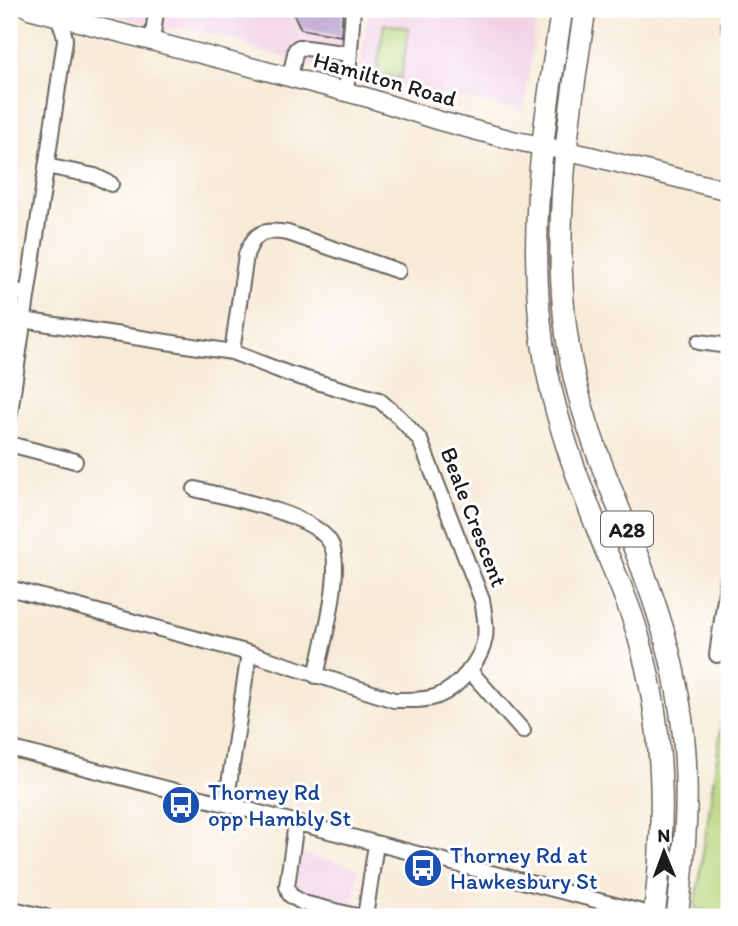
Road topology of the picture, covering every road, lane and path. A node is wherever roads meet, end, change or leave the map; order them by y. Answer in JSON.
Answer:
{"nodes":[{"id":1,"x":29,"y":9,"type":"edge"},
{"id":2,"x":353,"y":9,"type":"edge"},
{"id":3,"x":562,"y":9,"type":"edge"},
{"id":4,"x":586,"y":9,"type":"edge"},
{"id":5,"x":58,"y":12,"type":"edge"},
{"id":6,"x":156,"y":12,"type":"dead end"},
{"id":7,"x":152,"y":41,"type":"junction"},
{"id":8,"x":350,"y":54,"type":"junction"},
{"id":9,"x":290,"y":77,"type":"junction"},
{"id":10,"x":345,"y":92,"type":"junction"},
{"id":11,"x":542,"y":146,"type":"junction"},
{"id":12,"x":566,"y":150,"type":"junction"},
{"id":13,"x":46,"y":166,"type":"junction"},
{"id":14,"x":111,"y":184,"type":"dead end"},
{"id":15,"x":729,"y":191,"type":"edge"},
{"id":16,"x":398,"y":271,"type":"dead end"},
{"id":17,"x":9,"y":290,"type":"edge"},
{"id":18,"x":27,"y":293,"type":"junction"},
{"id":19,"x":23,"y":320,"type":"junction"},
{"id":20,"x":699,"y":342,"type":"dead end"},
{"id":21,"x":729,"y":346,"type":"edge"},
{"id":22,"x":232,"y":352,"type":"junction"},
{"id":23,"x":9,"y":419,"type":"edge"},
{"id":24,"x":9,"y":444,"type":"edge"},
{"id":25,"x":75,"y":461,"type":"dead end"},
{"id":26,"x":195,"y":489,"type":"dead end"},
{"id":27,"x":729,"y":570,"type":"edge"},
{"id":28,"x":9,"y":588,"type":"edge"},
{"id":29,"x":249,"y":653,"type":"junction"},
{"id":30,"x":717,"y":655,"type":"dead end"},
{"id":31,"x":469,"y":670,"type":"junction"},
{"id":32,"x":316,"y":676,"type":"junction"},
{"id":33,"x":523,"y":731,"type":"dead end"},
{"id":34,"x":9,"y":748,"type":"edge"},
{"id":35,"x":226,"y":804,"type":"junction"},
{"id":36,"x":296,"y":823,"type":"junction"},
{"id":37,"x":376,"y":844,"type":"junction"},
{"id":38,"x":9,"y":908,"type":"edge"},
{"id":39,"x":46,"y":917,"type":"edge"},
{"id":40,"x":363,"y":917,"type":"edge"},
{"id":41,"x":657,"y":917,"type":"edge"},
{"id":42,"x":677,"y":917,"type":"edge"}],
"edges":[{"from":1,"to":5,"type":"main road","name":"Hamilton Road"},
{"from":2,"to":8,"type":"street"},
{"from":3,"to":11,"type":"highway","number":"A28"},
{"from":4,"to":12,"type":"highway","number":"A28"},
{"from":5,"to":7,"type":"main road","name":"Hamilton Road"},
{"from":5,"to":13,"type":"street"},
{"from":6,"to":7,"type":"street"},
{"from":7,"to":9,"type":"main road","name":"Hamilton Road"},
{"from":8,"to":9,"type":"street"},
{"from":8,"to":10,"type":"street"},
{"from":9,"to":10,"type":"main road","name":"Hamilton Road"},
{"from":10,"to":11,"type":"main road","name":"Hamilton Road"},
{"from":11,"to":12,"type":"main road","name":"Hamilton Road"},
{"from":11,"to":41,"type":"highway","number":"A28"},
{"from":12,"to":15,"type":"main road","name":"Hamilton Road"},
{"from":12,"to":42,"type":"highway","number":"A28"},
{"from":13,"to":14,"type":"street"},
{"from":13,"to":18,"type":"street"},
{"from":16,"to":22,"type":"street"},
{"from":17,"to":18,"type":"street"},
{"from":18,"to":19,"type":"street"},
{"from":19,"to":22,"type":"street","name":"Beale Crescent"},
{"from":19,"to":23,"type":"street"},
{"from":20,"to":21,"type":"street"},
{"from":22,"to":31,"type":"street","name":"Beale Crescent"},
{"from":24,"to":25,"type":"street"},
{"from":26,"to":32,"type":"street"},
{"from":27,"to":30,"type":"street"},
{"from":28,"to":29,"type":"street","name":"Beale Crescent"},
{"from":29,"to":32,"type":"street","name":"Beale Crescent"},
{"from":29,"to":35,"type":"street"},
{"from":31,"to":32,"type":"street","name":"Beale Crescent"},
{"from":31,"to":33,"type":"street"},
{"from":34,"to":35,"type":"street"},
{"from":35,"to":36,"type":"street"},
{"from":36,"to":37,"type":"street"},
{"from":36,"to":40,"type":"street"},
{"from":37,"to":40,"type":"street"},
{"from":37,"to":41,"type":"street"},
{"from":38,"to":39,"type":"street"}]}
